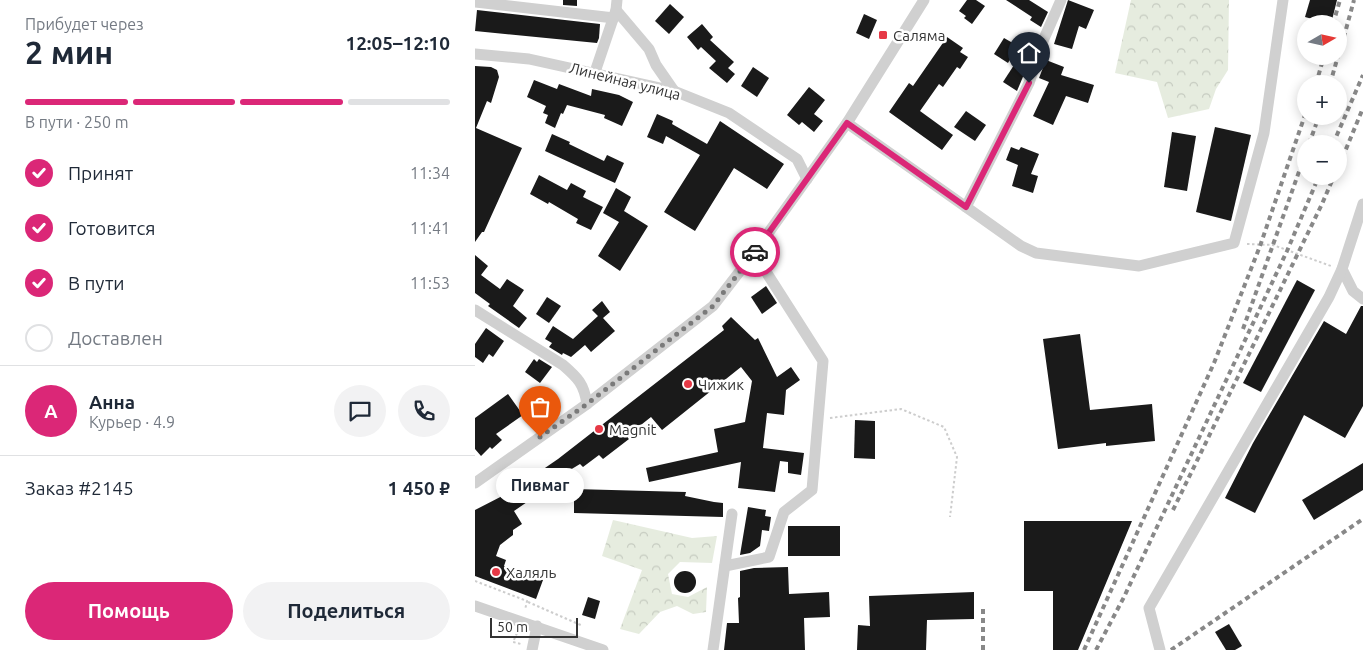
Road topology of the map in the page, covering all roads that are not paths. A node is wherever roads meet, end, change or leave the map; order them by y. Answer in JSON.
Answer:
{"nodes":[{"id":1,"x":925,"y":0,"type":"edge"},
{"id":2,"x":1061,"y":0,"type":"edge"},
{"id":3,"x":1283,"y":0,"type":"edge"},
{"id":4,"x":475,"y":2,"type":"edge"},
{"id":5,"x":616,"y":9,"type":"edge"},
{"id":6,"x":475,"y":54,"type":"edge"},
{"id":7,"x":595,"y":72,"type":"junction"},
{"id":8,"x":673,"y":91,"type":"junction"},
{"id":9,"x":847,"y":123,"type":"junction"},
{"id":10,"x":807,"y":178,"type":"junction"},
{"id":11,"x":1363,"y":204,"type":"edge"},
{"id":12,"x":966,"y":207,"type":"junction"},
{"id":13,"x":754,"y":253,"type":"junction"},
{"id":14,"x":1342,"y":269,"type":"junction"},
{"id":15,"x":1363,"y":299,"type":"edge"},
{"id":16,"x":475,"y":310,"type":"edge"},
{"id":17,"x":587,"y":404,"type":"junction"},
{"id":18,"x":476,"y":479,"type":"edge"},
{"id":19,"x":732,"y":514,"type":"dead end"},
{"id":20,"x":725,"y":566,"type":"junction"},
{"id":21,"x":475,"y":606,"type":"edge"},
{"id":22,"x":537,"y":626,"type":"junction"},
{"id":23,"x":532,"y":650,"type":"edge"},
{"id":24,"x":603,"y":650,"type":"edge"},
{"id":25,"x":713,"y":650,"type":"edge"},
{"id":26,"x":1160,"y":650,"type":"edge"}],
"edges":[{"from":1,"to":9,"type":"street"},
{"from":2,"to":12,"type":"street"},
{"from":3,"to":12,"type":"street"},
{"from":4,"to":5,"type":"street"},
{"from":5,"to":7,"type":"street"},
{"from":5,"to":8,"type":"street"},
{"from":6,"to":7,"type":"street","name":"Линейная улица"},
{"from":7,"to":8,"type":"street","name":"Линейная улица"},
{"from":8,"to":10,"type":"street","name":"Линейная улица"},
{"from":9,"to":10,"type":"street"},
{"from":9,"to":12,"type":"street"},
{"from":10,"to":13,"type":"street"},
{"from":11,"to":14,"type":"street"},
{"from":13,"to":17,"type":"street"},
{"from":13,"to":20,"type":"street"},
{"from":14,"to":15,"type":"street"},
{"from":14,"to":26,"type":"street"},
{"from":16,"to":17,"type":"street"},
{"from":17,"to":18,"type":"street"},
{"from":19,"to":20,"type":"street"},
{"from":20,"to":25,"type":"street"},
{"from":21,"to":22,"type":"street"},
{"from":22,"to":23,"type":"street"},
{"from":22,"to":24,"type":"street"}]}
